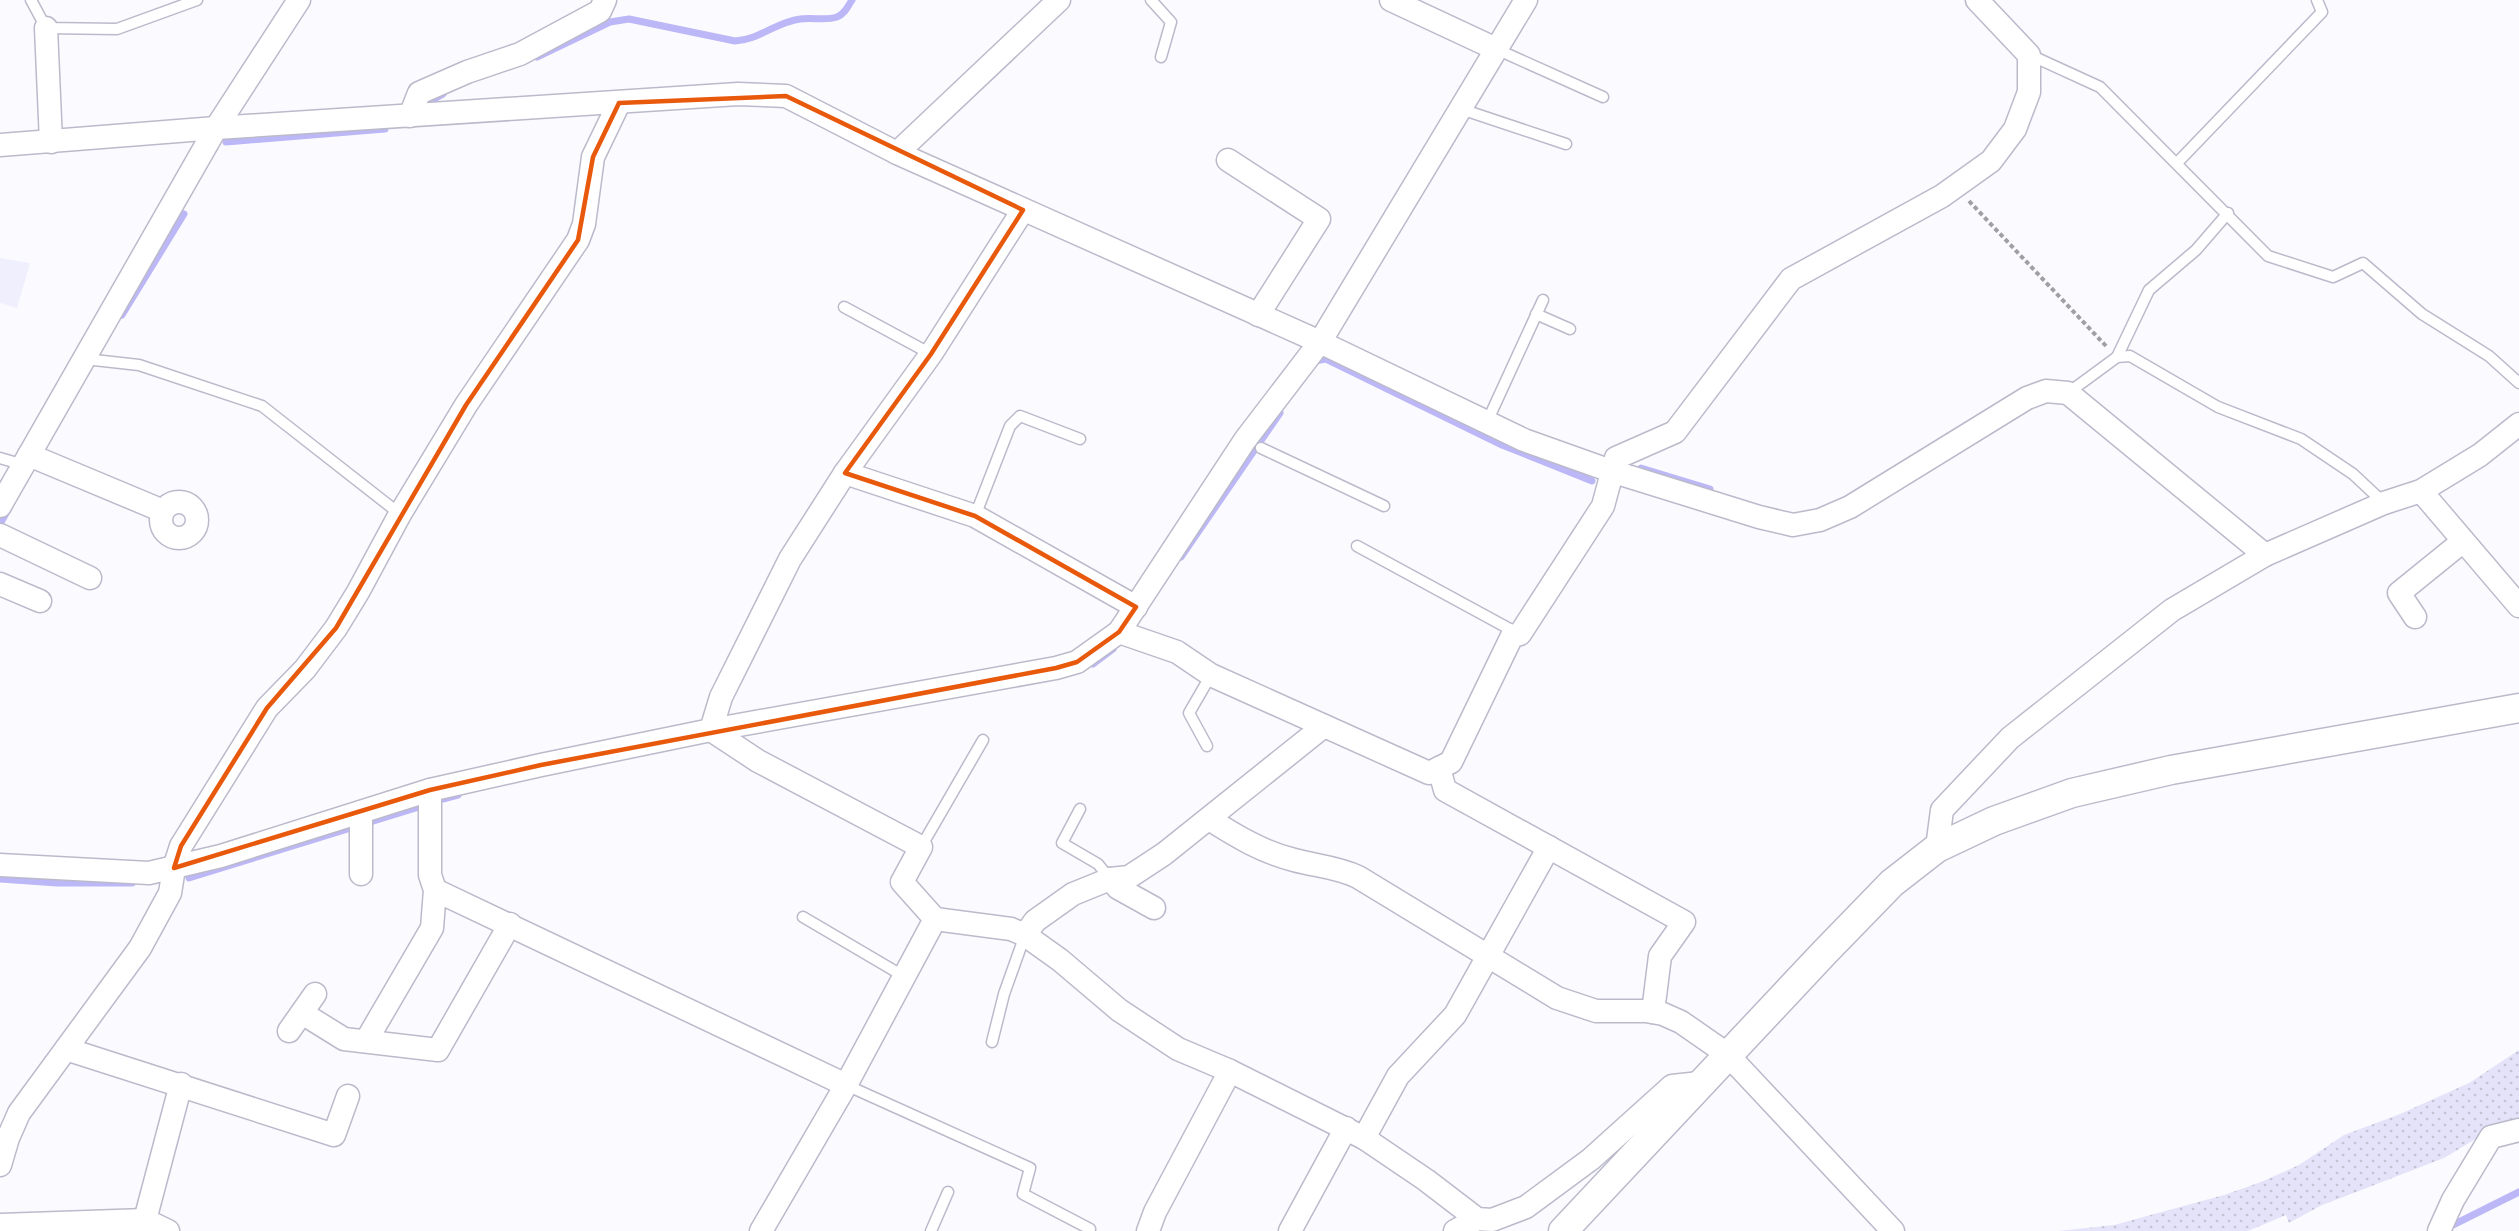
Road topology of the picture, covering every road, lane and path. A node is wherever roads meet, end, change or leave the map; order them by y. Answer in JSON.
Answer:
{"nodes":[{"id":1,"x":31,"y":0,"type":"edge"},
{"id":2,"x":197,"y":0,"type":"edge"},
{"id":3,"x":299,"y":0,"type":"edge"},
{"id":4,"x":604,"y":0,"type":"edge"},
{"id":5,"x":1059,"y":0,"type":"edge"},
{"id":6,"x":1151,"y":0,"type":"edge"},
{"id":7,"x":1391,"y":0,"type":"edge"},
{"id":8,"x":1526,"y":0,"type":"edge"},
{"id":9,"x":1977,"y":0,"type":"edge"},
{"id":10,"x":2317,"y":0,"type":"edge"},
{"id":11,"x":46,"y":28,"type":"junction"},
{"id":12,"x":1496,"y":49,"type":"junction"},
{"id":13,"x":2029,"y":55,"type":"junction"},
{"id":14,"x":1161,"y":57,"type":"dead end"},
{"id":15,"x":1602,"y":96,"type":"dead end"},
{"id":16,"x":619,"y":103,"type":"junction"},
{"id":17,"x":1461,"y":109,"type":"junction"},
{"id":18,"x":410,"y":116,"type":"junction"},
{"id":19,"x":216,"y":128,"type":"junction"},
{"id":20,"x":51,"y":142,"type":"junction"},
{"id":21,"x":1566,"y":144,"type":"dead end"},
{"id":22,"x":0,"y":145,"type":"edge"},
{"id":23,"x":897,"y":153,"type":"junction"},
{"id":24,"x":1228,"y":160,"type":"dead end"},
{"id":25,"x":2177,"y":163,"type":"junction"},
{"id":26,"x":1955,"y":186,"type":"junction"},
{"id":27,"x":1023,"y":210,"type":"junction"},
{"id":28,"x":2228,"y":213,"type":"junction"},
{"id":29,"x":1543,"y":300,"type":"dead end"},
{"id":30,"x":844,"y":307,"type":"dead end"},
{"id":31,"x":1536,"y":314,"type":"junction"},
{"id":32,"x":1258,"y":315,"type":"junction"},
{"id":33,"x":1570,"y":329,"type":"dead end"},
{"id":34,"x":1320,"y":342,"type":"junction"},
{"id":35,"x":931,"y":354,"type":"junction"},
{"id":36,"x":2116,"y":357,"type":"junction"},
{"id":37,"x":93,"y":360,"type":"junction"},
{"id":38,"x":2519,"y":383,"type":"edge"},
{"id":39,"x":2068,"y":393,"type":"junction"},
{"id":40,"x":1487,"y":422,"type":"junction"},
{"id":41,"x":2519,"y":424,"type":"edge"},
{"id":42,"x":1080,"y":439,"type":"dead end"},
{"id":43,"x":1253,"y":444,"type":"junction"},
{"id":44,"x":0,"y":458,"type":"edge"},
{"id":45,"x":33,"y":460,"type":"junction"},
{"id":46,"x":1611,"y":471,"type":"junction"},
{"id":47,"x":845,"y":473,"type":"junction"},
{"id":48,"x":2421,"y":491,"type":"junction"},
{"id":49,"x":2384,"y":503,"type":"junction"},
{"id":50,"x":0,"y":506,"type":"edge"},
{"id":51,"x":1384,"y":506,"type":"dead end"},
{"id":52,"x":163,"y":511,"type":"dead end"},
{"id":53,"x":400,"y":514,"type":"junction"},
{"id":54,"x":975,"y":516,"type":"junction"},
{"id":55,"x":0,"y":535,"type":"edge"},
{"id":56,"x":2462,"y":542,"type":"junction"},
{"id":57,"x":1357,"y":546,"type":"dead end"},
{"id":58,"x":2265,"y":555,"type":"junction"},
{"id":59,"x":90,"y":578,"type":"dead end"},
{"id":60,"x":0,"y":584,"type":"edge"},
{"id":61,"x":40,"y":601,"type":"dead end"},
{"id":62,"x":2519,"y":606,"type":"edge"},
{"id":63,"x":1136,"y":607,"type":"junction"},
{"id":64,"x":2415,"y":617,"type":"dead end"},
{"id":65,"x":1119,"y":632,"type":"junction"},
{"id":66,"x":1520,"y":634,"type":"junction"},
{"id":67,"x":1211,"y":675,"type":"junction"},
{"id":68,"x":2519,"y":708,"type":"edge"},
{"id":69,"x":1324,"y":726,"type":"junction"},
{"id":70,"x":711,"y":730,"type":"junction"},
{"id":71,"x":983,"y":740,"type":"dead end"},
{"id":72,"x":1207,"y":746,"type":"dead end"},
{"id":73,"x":1439,"y":768,"type":"junction"},
{"id":74,"x":430,"y":790,"type":"junction"},
{"id":75,"x":1080,"y":809,"type":"dead end"},
{"id":76,"x":361,"y":812,"type":"junction"},
{"id":77,"x":1209,"y":819,"type":"junction"},
{"id":78,"x":921,"y":847,"type":"junction"},
{"id":79,"x":1549,"y":847,"type":"junction"},
{"id":80,"x":1937,"y":848,"type":"junction"},
{"id":81,"x":0,"y":865,"type":"edge"},
{"id":82,"x":174,"y":868,"type":"junction"},
{"id":83,"x":361,"y":874,"type":"dead end"},
{"id":84,"x":1110,"y":879,"type":"junction"},
{"id":85,"x":435,"y":890,"type":"junction"},
{"id":86,"x":1154,"y":908,"type":"dead end"},
{"id":87,"x":803,"y":917,"type":"dead end"},
{"id":88,"x":935,"y":919,"type":"junction"},
{"id":89,"x":510,"y":924,"type":"junction"},
{"id":90,"x":1025,"y":935,"type":"junction"},
{"id":91,"x":1487,"y":955,"type":"junction"},
{"id":92,"x":906,"y":977,"type":"junction"},
{"id":93,"x":315,"y":994,"type":"dead end"},
{"id":94,"x":1653,"y":1012,"type":"junction"},
{"id":95,"x":302,"y":1013,"type":"junction"},
{"id":96,"x":289,"y":1031,"type":"dead end"},
{"id":97,"x":366,"y":1041,"type":"junction"},
{"id":98,"x":992,"y":1042,"type":"dead end"},
{"id":99,"x":66,"y":1049,"type":"junction"},
{"id":100,"x":1727,"y":1054,"type":"junction"},
{"id":101,"x":1230,"y":1071,"type":"junction"},
{"id":102,"x":1700,"y":1083,"type":"junction"},
{"id":103,"x":181,"y":1084,"type":"junction"},
{"id":104,"x":846,"y":1085,"type":"junction"},
{"id":105,"x":348,"y":1096,"type":"dead end"},
{"id":106,"x":2519,"y":1130,"type":"edge"},
{"id":107,"x":1355,"y":1133,"type":"junction"},
{"id":108,"x":0,"y":1165,"type":"edge"},
{"id":109,"x":948,"y":1192,"type":"dead end"},
{"id":110,"x":1477,"y":1219,"type":"junction"},
{"id":111,"x":145,"y":1220,"type":"junction"},
{"id":112,"x":0,"y":1225,"type":"edge"},
{"id":113,"x":769,"y":1229,"type":"edge"},
{"id":114,"x":1090,"y":1229,"type":"dead end"},
{"id":115,"x":2440,"y":1229,"type":"edge"},
{"id":116,"x":168,"y":1231,"type":"edge"},
{"id":117,"x":931,"y":1231,"type":"edge"},
{"id":118,"x":1149,"y":1231,"type":"edge"},
{"id":119,"x":1290,"y":1231,"type":"edge"},
{"id":120,"x":1455,"y":1231,"type":"edge"},
{"id":121,"x":1563,"y":1231,"type":"edge"},
{"id":122,"x":1893,"y":1231,"type":"edge"}],
"edges":[{"from":1,"to":11,"type":"lane"},
{"from":2,"to":11,"type":"lane"},
{"from":3,"to":19,"type":"street"},
{"from":4,"to":18,"type":"street"},
{"from":5,"to":23,"type":"street"},
{"from":6,"to":14,"type":"lane"},
{"from":7,"to":12,"type":"street"},
{"from":8,"to":12,"type":"street"},
{"from":9,"to":13,"type":"street"},
{"from":10,"to":25,"type":"lane"},
{"from":11,"to":20,"type":"street"},
{"from":12,"to":15,"type":"lane"},
{"from":12,"to":17,"type":"street"},
{"from":13,"to":25,"type":"lane"},
{"from":13,"to":26,"type":"street"},
{"from":16,"to":18,"type":"street"},
{"from":16,"to":23,"type":"street"},
{"from":16,"to":53,"type":"street"},
{"from":17,"to":21,"type":"lane"},
{"from":17,"to":34,"type":"street"},
{"from":18,"to":19,"type":"street"},
{"from":19,"to":20,"type":"street"},
{"from":19,"to":37,"type":"street"},
{"from":20,"to":22,"type":"street"},
{"from":23,"to":27,"type":"street"},
{"from":24,"to":32,"type":"street"},
{"from":25,"to":28,"type":"lane"},
{"from":26,"to":36,"type":"path"},
{"from":26,"to":46,"type":"street"},
{"from":27,"to":32,"type":"street"},
{"from":27,"to":35,"type":"street"},
{"from":28,"to":36,"type":"lane"},
{"from":28,"to":38,"type":"lane"},
{"from":29,"to":31,"type":"lane"},
{"from":30,"to":35,"type":"lane"},
{"from":31,"to":33,"type":"lane"},
{"from":31,"to":40,"type":"lane"},
{"from":32,"to":34,"type":"street"},
{"from":34,"to":40,"type":"street"},
{"from":34,"to":43,"type":"street"},
{"from":35,"to":47,"type":"street"},
{"from":36,"to":39,"type":"lane"},
{"from":36,"to":49,"type":"lane"},
{"from":37,"to":45,"type":"street"},
{"from":37,"to":53,"type":"lane"},
{"from":39,"to":46,"type":"street"},
{"from":39,"to":58,"type":"street"},
{"from":40,"to":46,"type":"street"},
{"from":41,"to":48,"type":"street"},
{"from":42,"to":54,"type":"lane"},
{"from":43,"to":51,"type":"lane"},
{"from":43,"to":63,"type":"street"},
{"from":44,"to":45,"type":"lane"},
{"from":45,"to":50,"type":"street"},
{"from":45,"to":52,"type":"street"},
{"from":46,"to":66,"type":"street"},
{"from":47,"to":54,"type":"street"},
{"from":47,"to":70,"type":"street"},
{"from":48,"to":49,"type":"street"},
{"from":48,"to":56,"type":"street"},
{"from":49,"to":58,"type":"street"},
{"from":53,"to":82,"type":"street"},
{"from":54,"to":63,"type":"street"},
{"from":55,"to":59,"type":"street"},
{"from":56,"to":62,"type":"street"},
{"from":56,"to":64,"type":"street"},
{"from":57,"to":66,"type":"lane"},
{"from":58,"to":80,"type":"street"},
{"from":60,"to":61,"type":"street"},
{"from":63,"to":65,"type":"street"},
{"from":65,"to":67,"type":"street"},
{"from":65,"to":70,"type":"street"},
{"from":66,"to":73,"type":"street"},
{"from":67,"to":69,"type":"street"},
{"from":67,"to":72,"type":"lane"},
{"from":68,"to":80,"type":"street"},
{"from":69,"to":73,"type":"street"},
{"from":69,"to":77,"type":"street"},
{"from":70,"to":74,"type":"street"},
{"from":70,"to":78,"type":"street"},
{"from":71,"to":78,"type":"lane"},
{"from":73,"to":79,"type":"street"},
{"from":74,"to":76,"type":"street"},
{"from":74,"to":85,"type":"street"},
{"from":75,"to":84,"type":"lane"},
{"from":76,"to":82,"type":"street"},
{"from":76,"to":83,"type":"street"},
{"from":77,"to":84,"type":"street"},
{"from":77,"to":91,"type":"street"},
{"from":78,"to":88,"type":"street"},
{"from":79,"to":91,"type":"street"},
{"from":79,"to":94,"type":"street"},
{"from":80,"to":100,"type":"street"},
{"from":81,"to":82,"type":"street"},
{"from":82,"to":99,"type":"street"},
{"from":84,"to":86,"type":"street"},
{"from":84,"to":90,"type":"street"},
{"from":85,"to":89,"type":"street"},
{"from":85,"to":97,"type":"street"},
{"from":87,"to":92,"type":"lane"},
{"from":88,"to":90,"type":"street"},
{"from":88,"to":92,"type":"street"},
{"from":89,"to":97,"type":"street"},
{"from":89,"to":104,"type":"street"},
{"from":90,"to":98,"type":"lane"},
{"from":90,"to":101,"type":"street"},
{"from":91,"to":94,"type":"street"},
{"from":91,"to":107,"type":"street"},
{"from":92,"to":104,"type":"street"},
{"from":93,"to":95,"type":"street"},
{"from":94,"to":100,"type":"street"},
{"from":95,"to":96,"type":"street"},
{"from":95,"to":97,"type":"street"},
{"from":99,"to":103,"type":"street"},
{"from":99,"to":108,"type":"street"},
{"from":100,"to":102,"type":"street"},
{"from":100,"to":122,"type":"street"},
{"from":101,"to":107,"type":"street"},
{"from":101,"to":118,"type":"street"},
{"from":102,"to":110,"type":"street"},
{"from":102,"to":121,"type":"street"},
{"from":103,"to":105,"type":"street"},
{"from":103,"to":111,"type":"street"},
{"from":104,"to":113,"type":"street"},
{"from":104,"to":114,"type":"lane"},
{"from":106,"to":115,"type":"street"},
{"from":107,"to":110,"type":"street"},
{"from":107,"to":119,"type":"street"},
{"from":109,"to":117,"type":"lane"},
{"from":110,"to":120,"type":"street"},
{"from":111,"to":112,"type":"street"},
{"from":111,"to":116,"type":"street"}]}
